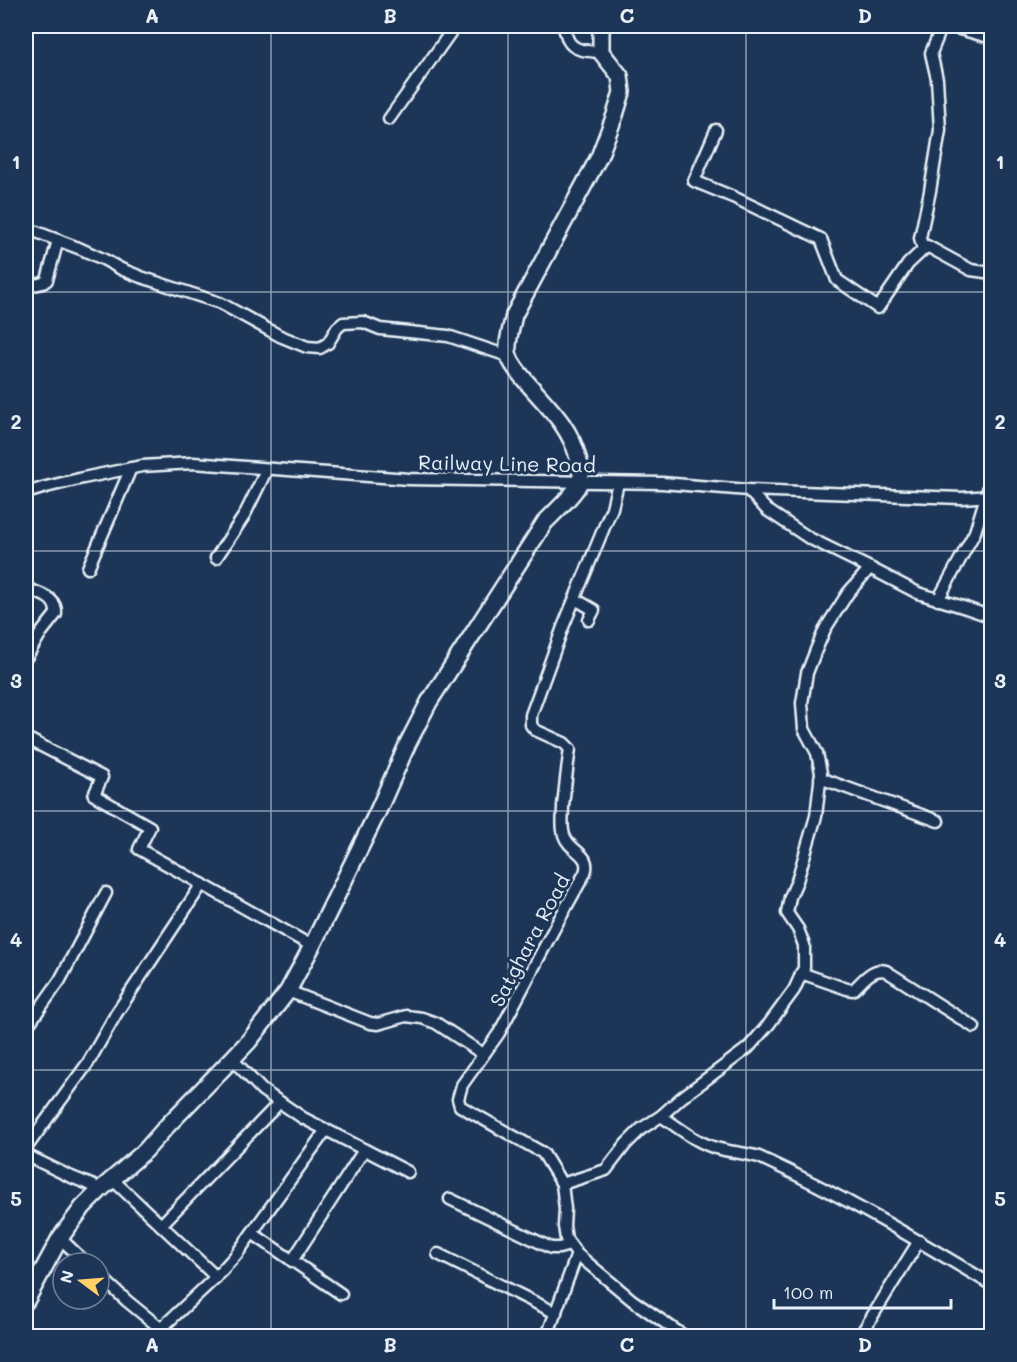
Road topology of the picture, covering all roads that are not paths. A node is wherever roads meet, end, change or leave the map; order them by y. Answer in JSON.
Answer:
{"nodes":[{"id":1,"x":455,"y":26,"type":"edge"},
{"id":2,"x":563,"y":26,"type":"edge"},
{"id":3,"x":602,"y":26,"type":"edge"},
{"id":4,"x":942,"y":26,"type":"edge"},
{"id":5,"x":949,"y":26,"type":"edge"},
{"id":6,"x":992,"y":38,"type":"edge"},
{"id":7,"x":601,"y":52,"type":"junction"},
{"id":8,"x":389,"y":119,"type":"dead end"},
{"id":9,"x":716,"y":130,"type":"dead end"},
{"id":10,"x":26,"y":228,"type":"edge"},
{"id":11,"x":58,"y":240,"type":"junction"},
{"id":12,"x":923,"y":250,"type":"junction"},
{"id":13,"x":992,"y":273,"type":"edge"},
{"id":14,"x":26,"y":288,"type":"edge"},
{"id":15,"x":508,"y":356,"type":"junction"},
{"id":16,"x":131,"y":468,"type":"junction"},
{"id":17,"x":267,"y":469,"type":"junction"},
{"id":18,"x":992,"y":477,"type":"edge"},
{"id":19,"x":580,"y":482,"type":"junction"},
{"id":20,"x":618,"y":483,"type":"junction"},
{"id":21,"x":748,"y":490,"type":"junction"},
{"id":22,"x":26,"y":493,"type":"edge"},
{"id":23,"x":988,"y":496,"type":"edge"},
{"id":24,"x":216,"y":558,"type":"dead end"},
{"id":25,"x":88,"y":568,"type":"dead end"},
{"id":26,"x":870,"y":568,"type":"junction"},
{"id":27,"x":26,"y":588,"type":"edge"},
{"id":28,"x":575,"y":599,"type":"junction"},
{"id":29,"x":938,"y":600,"type":"junction"},
{"id":30,"x":992,"y":617,"type":"edge"},
{"id":31,"x":589,"y":620,"type":"dead end"},
{"id":32,"x":26,"y":658,"type":"edge"},
{"id":33,"x":26,"y":738,"type":"edge"},
{"id":34,"x":820,"y":778,"type":"junction"},
{"id":35,"x":938,"y":821,"type":"dead end"},
{"id":36,"x":202,"y":884,"type":"junction"},
{"id":37,"x":106,"y":893,"type":"dead end"},
{"id":38,"x":312,"y":946,"type":"junction"},
{"id":39,"x":801,"y":973,"type":"junction"},
{"id":40,"x":288,"y":991,"type":"junction"},
{"id":41,"x":974,"y":1027,"type":"dead end"},
{"id":42,"x":26,"y":1028,"type":"edge"},
{"id":43,"x":483,"y":1054,"type":"junction"},
{"id":44,"x":232,"y":1059,"type":"junction"},
{"id":45,"x":280,"y":1102,"type":"junction"},
{"id":46,"x":662,"y":1116,"type":"junction"},
{"id":47,"x":326,"y":1130,"type":"junction"},
{"id":48,"x":26,"y":1148,"type":"edge"},
{"id":49,"x":364,"y":1150,"type":"junction"},
{"id":50,"x":26,"y":1155,"type":"edge"},
{"id":51,"x":408,"y":1172,"type":"dead end"},
{"id":52,"x":107,"y":1184,"type":"junction"},
{"id":53,"x":562,"y":1184,"type":"junction"},
{"id":54,"x":450,"y":1199,"type":"dead end"},
{"id":55,"x":161,"y":1225,"type":"junction"},
{"id":56,"x":252,"y":1233,"type":"junction"},
{"id":57,"x":60,"y":1238,"type":"junction"},
{"id":58,"x":919,"y":1241,"type":"junction"},
{"id":59,"x":573,"y":1250,"type":"junction"},
{"id":60,"x":74,"y":1251,"type":"edge"},
{"id":61,"x":438,"y":1254,"type":"dead end"},
{"id":62,"x":292,"y":1261,"type":"junction"},
{"id":63,"x":216,"y":1277,"type":"junction"},
{"id":64,"x":992,"y":1285,"type":"edge"},
{"id":65,"x":111,"y":1286,"type":"edge"},
{"id":66,"x":342,"y":1294,"type":"dead end"},
{"id":67,"x":26,"y":1301,"type":"edge"},
{"id":68,"x":556,"y":1312,"type":"junction"},
{"id":69,"x":157,"y":1332,"type":"edge"},
{"id":70,"x":170,"y":1336,"type":"edge"},
{"id":71,"x":547,"y":1336,"type":"edge"},
{"id":72,"x":684,"y":1336,"type":"edge"},
{"id":73,"x":860,"y":1336,"type":"edge"}],
"edges":[{"from":1,"to":8,"type":"street"},
{"from":2,"to":7,"type":"street"},
{"from":3,"to":7,"type":"street"},
{"from":4,"to":12,"type":"street"},
{"from":5,"to":6,"type":"street"},
{"from":7,"to":15,"type":"street"},
{"from":9,"to":12,"type":"street"},
{"from":10,"to":11,"type":"street"},
{"from":11,"to":14,"type":"street"},
{"from":11,"to":15,"type":"street"},
{"from":12,"to":13,"type":"street"},
{"from":15,"to":19,"type":"street"},
{"from":16,"to":17,"type":"street","name":"Railway Line Road"},
{"from":16,"to":22,"type":"street","name":"Railway Line Road"},
{"from":16,"to":25,"type":"street"},
{"from":17,"to":19,"type":"street","name":"Railway Line Road"},
{"from":17,"to":24,"type":"street"},
{"from":18,"to":23,"type":"street"},
{"from":19,"to":20,"type":"street","name":"Railway Line Road"},
{"from":19,"to":38,"type":"street"},
{"from":20,"to":21,"type":"street","name":"Railway Line Road"},
{"from":20,"to":28,"type":"street","name":"Satghara Road"},
{"from":21,"to":23,"type":"street","name":"Railway Line Road"},
{"from":21,"to":26,"type":"street"},
{"from":23,"to":29,"type":"street"},
{"from":26,"to":29,"type":"street"},
{"from":26,"to":34,"type":"street"},
{"from":27,"to":32,"type":"street"},
{"from":28,"to":31,"type":"street"},
{"from":28,"to":43,"type":"street","name":"Satghara Road"},
{"from":29,"to":30,"type":"street"},
{"from":33,"to":36,"type":"street"},
{"from":34,"to":35,"type":"street"},
{"from":34,"to":39,"type":"street"},
{"from":36,"to":38,"type":"street"},
{"from":36,"to":48,"type":"street"},
{"from":37,"to":42,"type":"street"},
{"from":38,"to":40,"type":"street"},
{"from":39,"to":41,"type":"street"},
{"from":39,"to":46,"type":"street"},
{"from":40,"to":43,"type":"street"},
{"from":40,"to":44,"type":"street"},
{"from":43,"to":53,"type":"street","name":"Satghara Road"},
{"from":44,"to":45,"type":"street"},
{"from":44,"to":52,"type":"street"},
{"from":45,"to":47,"type":"street"},
{"from":45,"to":55,"type":"street"},
{"from":46,"to":53,"type":"street"},
{"from":46,"to":58,"type":"street"},
{"from":47,"to":49,"type":"street"},
{"from":47,"to":56,"type":"street"},
{"from":49,"to":51,"type":"street"},
{"from":49,"to":62,"type":"street"},
{"from":50,"to":52,"type":"street"},
{"from":52,"to":55,"type":"street"},
{"from":52,"to":57,"type":"street"},
{"from":53,"to":59,"type":"street","name":"Satghara Road"},
{"from":54,"to":59,"type":"street"},
{"from":55,"to":63,"type":"street"},
{"from":56,"to":62,"type":"street"},
{"from":56,"to":63,"type":"street"},
{"from":57,"to":60,"type":"street"},
{"from":57,"to":67,"type":"street"},
{"from":58,"to":64,"type":"street"},
{"from":58,"to":73,"type":"street"},
{"from":59,"to":68,"type":"street"},
{"from":59,"to":72,"type":"street"},
{"from":61,"to":68,"type":"street"},
{"from":62,"to":66,"type":"street"},
{"from":63,"to":69,"type":"street"},
{"from":65,"to":69,"type":"street"},
{"from":68,"to":71,"type":"street"},
{"from":69,"to":70,"type":"street"}]}
